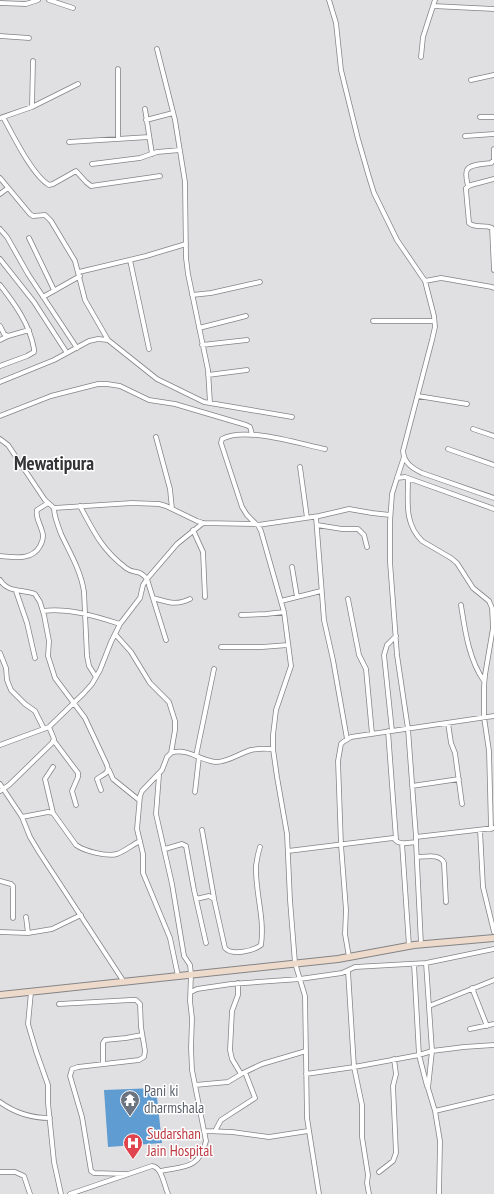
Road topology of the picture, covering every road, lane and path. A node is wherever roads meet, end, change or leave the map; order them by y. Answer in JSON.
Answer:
{"nodes":[{"id":1,"x":38,"y":0,"type":"edge"},
{"id":2,"x":49,"y":0,"type":"edge"},
{"id":3,"x":330,"y":0,"type":"edge"},
{"id":4,"x":435,"y":0,"type":"edge"},
{"id":5,"x":0,"y":3,"type":"edge"},
{"id":6,"x":433,"y":6,"type":"junction"},
{"id":7,"x":73,"y":8,"type":"dead end"},
{"id":8,"x":494,"y":9,"type":"edge"},
{"id":9,"x":0,"y":36,"type":"edge"},
{"id":10,"x":29,"y":38,"type":"dead end"},
{"id":11,"x":157,"y":49,"type":"dead end"},
{"id":12,"x":421,"y":57,"type":"dead end"},
{"id":13,"x":33,"y":61,"type":"dead end"},
{"id":14,"x":118,"y":68,"type":"dead end"},
{"id":15,"x":494,"y":75,"type":"edge"},
{"id":16,"x":471,"y":80,"type":"dead end"},
{"id":17,"x":78,"y":84,"type":"dead end"},
{"id":18,"x":32,"y":107,"type":"junction"},
{"id":19,"x":145,"y":109,"type":"dead end"},
{"id":20,"x":173,"y":113,"type":"junction"},
{"id":21,"x":1,"y":117,"type":"edge"},
{"id":22,"x":480,"y":117,"type":"dead end"},
{"id":23,"x":494,"y":117,"type":"edge"},
{"id":24,"x":146,"y":120,"type":"junction"},
{"id":25,"x":494,"y":134,"type":"edge"},
{"id":26,"x":149,"y":136,"type":"junction"},
{"id":27,"x":465,"y":136,"type":"dead end"},
{"id":28,"x":118,"y":138,"type":"junction"},
{"id":29,"x":69,"y":142,"type":"dead end"},
{"id":30,"x":494,"y":149,"type":"edge"},
{"id":31,"x":180,"y":150,"type":"junction"},
{"id":32,"x":152,"y":154,"type":"junction"},
{"id":33,"x":92,"y":164,"type":"dead end"},
{"id":34,"x":160,"y":176,"type":"dead end"},
{"id":35,"x":0,"y":178,"type":"edge"},
{"id":36,"x":494,"y":179,"type":"edge"},
{"id":37,"x":468,"y":186,"type":"junction"},
{"id":38,"x":8,"y":188,"type":"junction"},
{"id":39,"x":0,"y":194,"type":"edge"},
{"id":40,"x":0,"y":229,"type":"edge"},
{"id":41,"x":29,"y":238,"type":"dead end"},
{"id":42,"x":186,"y":244,"type":"junction"},
{"id":43,"x":0,"y":259,"type":"edge"},
{"id":44,"x":130,"y":260,"type":"junction"},
{"id":45,"x":494,"y":270,"type":"edge"},
{"id":46,"x":79,"y":274,"type":"junction"},
{"id":47,"x":425,"y":280,"type":"junction"},
{"id":48,"x":260,"y":282,"type":"dead end"},
{"id":49,"x":0,"y":285,"type":"edge"},
{"id":50,"x":494,"y":288,"type":"edge"},
{"id":51,"x":54,"y":290,"type":"junction"},
{"id":52,"x":192,"y":295,"type":"junction"},
{"id":53,"x":42,"y":297,"type":"junction"},
{"id":54,"x":246,"y":316,"type":"dead end"},
{"id":55,"x":373,"y":321,"type":"dead end"},
{"id":56,"x":434,"y":321,"type":"junction"},
{"id":57,"x":0,"y":326,"type":"edge"},
{"id":58,"x":199,"y":328,"type":"junction"},
{"id":59,"x":29,"y":330,"type":"junction"},
{"id":60,"x":8,"y":336,"type":"junction"},
{"id":61,"x":0,"y":340,"type":"edge"},
{"id":62,"x":108,"y":340,"type":"junction"},
{"id":63,"x":247,"y":340,"type":"dead end"},
{"id":64,"x":202,"y":345,"type":"junction"},
{"id":65,"x":77,"y":348,"type":"junction"},
{"id":66,"x":149,"y":349,"type":"dead end"},
{"id":67,"x":67,"y":353,"type":"junction"},
{"id":68,"x":0,"y":366,"type":"edge"},
{"id":69,"x":247,"y":370,"type":"dead end"},
{"id":70,"x":208,"y":375,"type":"junction"},
{"id":71,"x":0,"y":382,"type":"edge"},
{"id":72,"x":418,"y":396,"type":"junction"},
{"id":73,"x":210,"y":403,"type":"junction"},
{"id":74,"x":467,"y":404,"type":"dead end"},
{"id":75,"x":0,"y":416,"type":"edge"},
{"id":76,"x":292,"y":417,"type":"dead end"},
{"id":77,"x":473,"y":429,"type":"dead end"},
{"id":78,"x":252,"y":434,"type":"junction"},
{"id":79,"x":494,"y":436,"type":"edge"},
{"id":80,"x":156,"y":437,"type":"dead end"},
{"id":81,"x":0,"y":439,"type":"edge"},
{"id":82,"x":325,"y":449,"type":"dead end"},
{"id":83,"x":448,"y":449,"type":"dead end"},
{"id":84,"x":404,"y":457,"type":"junction"},
{"id":85,"x":494,"y":465,"type":"edge"},
{"id":86,"x":300,"y":467,"type":"dead end"},
{"id":87,"x":397,"y":478,"type":"junction"},
{"id":88,"x":408,"y":478,"type":"junction"},
{"id":89,"x":494,"y":498,"type":"edge"},
{"id":90,"x":48,"y":503,"type":"junction"},
{"id":91,"x":80,"y":506,"type":"junction"},
{"id":92,"x":54,"y":508,"type":"junction"},
{"id":93,"x":172,"y":509,"type":"junction"},
{"id":94,"x":494,"y":509,"type":"edge"},
{"id":95,"x":390,"y":514,"type":"junction"},
{"id":96,"x":316,"y":517,"type":"junction"},
{"id":97,"x":307,"y":518,"type":"junction"},
{"id":98,"x":203,"y":523,"type":"junction"},
{"id":99,"x":256,"y":524,"type":"junction"},
{"id":100,"x":317,"y":525,"type":"junction"},
{"id":101,"x":194,"y":530,"type":"junction"},
{"id":102,"x":367,"y":547,"type":"dead end"},
{"id":103,"x":0,"y":556,"type":"edge"},
{"id":104,"x":292,"y":567,"type":"dead end"},
{"id":105,"x":147,"y":579,"type":"junction"},
{"id":106,"x":0,"y":580,"type":"edge"},
{"id":107,"x":16,"y":591,"type":"junction"},
{"id":108,"x":321,"y":591,"type":"junction"},
{"id":109,"x":205,"y":597,"type":"dead end"},
{"id":110,"x":297,"y":597,"type":"junction"},
{"id":111,"x":153,"y":598,"type":"junction"},
{"id":112,"x":190,"y":599,"type":"dead end"},
{"id":113,"x":348,"y":599,"type":"dead end"},
{"id":114,"x":281,"y":601,"type":"junction"},
{"id":115,"x":461,"y":605,"type":"dead end"},
{"id":116,"x":43,"y":611,"type":"junction"},
{"id":117,"x":284,"y":612,"type":"junction"},
{"id":118,"x":85,"y":613,"type":"junction"},
{"id":119,"x":241,"y":615,"type":"dead end"},
{"id":120,"x":120,"y":624,"type":"junction"},
{"id":121,"x":115,"y":634,"type":"junction"},
{"id":122,"x":396,"y":636,"type":"junction"},
{"id":123,"x":166,"y":640,"type":"dead end"},
{"id":124,"x":288,"y":645,"type":"junction"},
{"id":125,"x":221,"y":647,"type":"dead end"},
{"id":126,"x":0,"y":653,"type":"edge"},
{"id":127,"x":35,"y":658,"type":"dead end"},
{"id":128,"x":214,"y":669,"type":"dead end"},
{"id":129,"x":96,"y":677,"type":"junction"},
{"id":130,"x":484,"y":681,"type":"junction"},
{"id":131,"x":74,"y":703,"type":"junction"},
{"id":132,"x":494,"y":716,"type":"edge"},
{"id":133,"x":484,"y":717,"type":"junction"},
{"id":134,"x":448,"y":722,"type":"junction"},
{"id":135,"x":46,"y":728,"type":"junction"},
{"id":136,"x":408,"y":729,"type":"junction"},
{"id":137,"x":390,"y":731,"type":"junction"},
{"id":138,"x":372,"y":734,"type":"junction"},
{"id":139,"x":346,"y":739,"type":"junction"},
{"id":140,"x":54,"y":741,"type":"junction"},
{"id":141,"x":0,"y":745,"type":"edge"},
{"id":142,"x":273,"y":749,"type":"junction"},
{"id":143,"x":171,"y":753,"type":"junction"},
{"id":144,"x":197,"y":757,"type":"junction"},
{"id":145,"x":53,"y":767,"type":"dead end"},
{"id":146,"x":109,"y":769,"type":"junction"},
{"id":147,"x":159,"y":775,"type":"junction"},
{"id":148,"x":459,"y":779,"type":"junction"},
{"id":149,"x":0,"y":784,"type":"edge"},
{"id":150,"x":412,"y":786,"type":"junction"},
{"id":151,"x":2,"y":790,"type":"edge"},
{"id":152,"x":101,"y":790,"type":"dead end"},
{"id":153,"x":195,"y":792,"type":"dead end"},
{"id":154,"x":139,"y":800,"type":"junction"},
{"id":155,"x":462,"y":804,"type":"dead end"},
{"id":156,"x":76,"y":805,"type":"dead end"},
{"id":157,"x":53,"y":813,"type":"junction"},
{"id":158,"x":22,"y":817,"type":"junction"},
{"id":159,"x":492,"y":829,"type":"edge"},
{"id":160,"x":202,"y":830,"type":"dead end"},
{"id":161,"x":480,"y":830,"type":"junction"},
{"id":162,"x":396,"y":839,"type":"junction"},
{"id":163,"x":416,"y":839,"type":"junction"},
{"id":164,"x":140,"y":841,"type":"junction"},
{"id":165,"x":402,"y":843,"type":"junction"},
{"id":166,"x":341,"y":845,"type":"junction"},
{"id":167,"x":260,"y":847,"type":"dead end"},
{"id":168,"x":165,"y":850,"type":"junction"},
{"id":169,"x":288,"y":851,"type":"junction"},
{"id":170,"x":417,"y":857,"type":"junction"},
{"id":171,"x":0,"y":881,"type":"edge"},
{"id":172,"x":196,"y":899,"type":"junction"},
{"id":173,"x":214,"y":899,"type":"junction"},
{"id":174,"x":446,"y":902,"type":"dead end"},
{"id":175,"x":81,"y":915,"type":"junction"},
{"id":176,"x":26,"y":916,"type":"dead end"},
{"id":177,"x":13,"y":918,"type":"dead end"},
{"id":178,"x":0,"y":932,"type":"edge"},
{"id":179,"x":494,"y":932,"type":"edge"},
{"id":180,"x":28,"y":933,"type":"junction"},
{"id":181,"x":494,"y":938,"type":"edge"},
{"id":182,"x":206,"y":943,"type":"dead end"},
{"id":183,"x":421,"y":944,"type":"junction"},
{"id":184,"x":410,"y":946,"type":"junction"},
{"id":185,"x":494,"y":948,"type":"edge"},
{"id":186,"x":349,"y":957,"type":"junction"},
{"id":187,"x":295,"y":963,"type":"junction"},
{"id":188,"x":426,"y":963,"type":"junction"},
{"id":189,"x":414,"y":964,"type":"junction"},
{"id":190,"x":348,"y":971,"type":"junction"},
{"id":191,"x":191,"y":974,"type":"junction"},
{"id":192,"x":178,"y":976,"type":"junction"},
{"id":193,"x":300,"y":979,"type":"junction"},
{"id":194,"x":494,"y":980,"type":"edge"},
{"id":195,"x":124,"y":982,"type":"junction"},
{"id":196,"x":238,"y":984,"type":"junction"},
{"id":197,"x":472,"y":988,"type":"junction"},
{"id":198,"x":31,"y":992,"type":"junction"},
{"id":199,"x":191,"y":992,"type":"junction"},
{"id":200,"x":0,"y":995,"type":"edge"},
{"id":201,"x":59,"y":1004,"type":"dead end"},
{"id":202,"x":429,"y":1006,"type":"junction"},
{"id":203,"x":494,"y":1024,"type":"edge"},
{"id":204,"x":487,"y":1026,"type":"junction"},
{"id":205,"x":470,"y":1029,"type":"dead end"},
{"id":206,"x":142,"y":1035,"type":"junction"},
{"id":207,"x":494,"y":1045,"type":"edge"},
{"id":208,"x":306,"y":1051,"type":"junction"},
{"id":209,"x":432,"y":1051,"type":"junction"},
{"id":210,"x":419,"y":1055,"type":"junction"},
{"id":211,"x":394,"y":1060,"type":"junction"},
{"id":212,"x":103,"y":1064,"type":"junction"},
{"id":213,"x":354,"y":1067,"type":"junction"},
{"id":214,"x":245,"y":1072,"type":"junction"},
{"id":215,"x":241,"y":1074,"type":"junction"},
{"id":216,"x":306,"y":1074,"type":"junction"},
{"id":217,"x":195,"y":1085,"type":"junction"},
{"id":218,"x":428,"y":1088,"type":"junction"},
{"id":219,"x":494,"y":1097,"type":"edge"},
{"id":220,"x":0,"y":1102,"type":"edge"},
{"id":221,"x":435,"y":1111,"type":"junction"},
{"id":222,"x":50,"y":1118,"type":"junction"},
{"id":223,"x":205,"y":1131,"type":"junction"},
{"id":224,"x":215,"y":1131,"type":"junction"},
{"id":225,"x":308,"y":1131,"type":"junction"},
{"id":226,"x":161,"y":1171,"type":"junction"},
{"id":227,"x":0,"y":1172,"type":"edge"},
{"id":228,"x":379,"y":1172,"type":"dead end"},
{"id":229,"x":126,"y":1174,"type":"junction"},
{"id":230,"x":30,"y":1194,"type":"edge"},
{"id":231,"x":61,"y":1194,"type":"edge"},
{"id":232,"x":70,"y":1194,"type":"edge"},
{"id":233,"x":168,"y":1194,"type":"edge"},
{"id":234,"x":319,"y":1194,"type":"edge"},
{"id":235,"x":369,"y":1194,"type":"edge"},
{"id":236,"x":439,"y":1194,"type":"edge"}],
"edges":[{"from":1,"to":5,"type":"street"},
{"from":2,"to":7,"type":"street"},
{"from":3,"to":47,"type":"street"},
{"from":4,"to":6,"type":"street"},
{"from":6,"to":8,"type":"street"},
{"from":6,"to":12,"type":"street"},
{"from":9,"to":10,"type":"street"},
{"from":11,"to":20,"type":"street"},
{"from":13,"to":18,"type":"street"},
{"from":14,"to":28,"type":"street"},
{"from":15,"to":16,"type":"street"},
{"from":17,"to":18,"type":"street"},
{"from":18,"to":21,"type":"street"},
{"from":19,"to":24,"type":"street"},
{"from":20,"to":24,"type":"street"},
{"from":20,"to":31,"type":"street"},
{"from":21,"to":34,"type":"street"},
{"from":22,"to":23,"type":"street"},
{"from":24,"to":26,"type":"street"},
{"from":25,"to":27,"type":"street"},
{"from":26,"to":28,"type":"street"},
{"from":26,"to":32,"type":"street"},
{"from":28,"to":29,"type":"street"},
{"from":30,"to":37,"type":"street"},
{"from":31,"to":32,"type":"street"},
{"from":31,"to":42,"type":"street"},
{"from":32,"to":33,"type":"street"},
{"from":35,"to":38,"type":"street"},
{"from":36,"to":37,"type":"street"},
{"from":37,"to":45,"type":"street"},
{"from":38,"to":39,"type":"street"},
{"from":38,"to":46,"type":"street"},
{"from":40,"to":53,"type":"street"},
{"from":41,"to":51,"type":"street"},
{"from":42,"to":44,"type":"street"},
{"from":42,"to":52,"type":"street"},
{"from":43,"to":67,"type":"street"},
{"from":44,"to":46,"type":"street"},
{"from":44,"to":66,"type":"street"},
{"from":46,"to":51,"type":"street"},
{"from":46,"to":62,"type":"street"},
{"from":47,"to":50,"type":"street"},
{"from":47,"to":56,"type":"street"},
{"from":48,"to":52,"type":"street"},
{"from":49,"to":59,"type":"street"},
{"from":51,"to":53,"type":"street"},
{"from":52,"to":58,"type":"street"},
{"from":53,"to":65,"type":"street"},
{"from":54,"to":58,"type":"street"},
{"from":55,"to":56,"type":"street"},
{"from":56,"to":72,"type":"street"},
{"from":57,"to":60,"type":"street"},
{"from":58,"to":64,"type":"street"},
{"from":59,"to":60,"type":"street"},
{"from":59,"to":68,"type":"street"},
{"from":60,"to":61,"type":"street"},
{"from":62,"to":65,"type":"street"},
{"from":62,"to":73,"type":"street"},
{"from":63,"to":64,"type":"street"},
{"from":64,"to":70,"type":"street"},
{"from":65,"to":67,"type":"street"},
{"from":67,"to":71,"type":"street"},
{"from":69,"to":70,"type":"street"},
{"from":70,"to":73,"type":"street"},
{"from":72,"to":74,"type":"street"},
{"from":72,"to":84,"type":"street"},
{"from":73,"to":76,"type":"street"},
{"from":75,"to":78,"type":"street"},
{"from":77,"to":79,"type":"street"},
{"from":78,"to":82,"type":"street"},
{"from":78,"to":99,"type":"street"},
{"from":80,"to":93,"type":"street"},
{"from":81,"to":90,"type":"street"},
{"from":83,"to":85,"type":"street"},
{"from":84,"to":87,"type":"street"},
{"from":84,"to":89,"type":"street"},
{"from":86,"to":97,"type":"street"},
{"from":87,"to":88,"type":"street"},
{"from":87,"to":95,"type":"street"},
{"from":88,"to":94,"type":"street"},
{"from":88,"to":130,"type":"street"},
{"from":90,"to":92,"type":"street"},
{"from":90,"to":103,"type":"street"},
{"from":91,"to":92,"type":"street"},
{"from":91,"to":93,"type":"street"},
{"from":91,"to":105,"type":"street"},
{"from":92,"to":118,"type":"street"},
{"from":93,"to":98,"type":"street"},
{"from":95,"to":96,"type":"street"},
{"from":95,"to":122,"type":"street"},
{"from":96,"to":97,"type":"street"},
{"from":96,"to":100,"type":"street"},
{"from":97,"to":99,"type":"street"},
{"from":98,"to":99,"type":"street"},
{"from":98,"to":101,"type":"street"},
{"from":99,"to":114,"type":"street"},
{"from":100,"to":102,"type":"street"},
{"from":100,"to":108,"type":"street"},
{"from":101,"to":105,"type":"street"},
{"from":101,"to":109,"type":"street"},
{"from":104,"to":110,"type":"street"},
{"from":105,"to":111,"type":"street"},
{"from":105,"to":120,"type":"street"},
{"from":106,"to":107,"type":"street"},
{"from":107,"to":116,"type":"street"},
{"from":107,"to":127,"type":"street"},
{"from":108,"to":110,"type":"street"},
{"from":108,"to":139,"type":"street"},
{"from":110,"to":114,"type":"street"},
{"from":111,"to":112,"type":"street"},
{"from":111,"to":123,"type":"street"},
{"from":113,"to":138,"type":"street"},
{"from":114,"to":117,"type":"street"},
{"from":115,"to":130,"type":"street"},
{"from":116,"to":118,"type":"street"},
{"from":116,"to":131,"type":"street"},
{"from":117,"to":119,"type":"street"},
{"from":117,"to":124,"type":"street"},
{"from":118,"to":120,"type":"street"},
{"from":118,"to":129,"type":"street"},
{"from":120,"to":121,"type":"street"},
{"from":121,"to":129,"type":"street"},
{"from":121,"to":143,"type":"street"},
{"from":122,"to":136,"type":"street"},
{"from":122,"to":137,"type":"street"},
{"from":124,"to":125,"type":"street"},
{"from":124,"to":142,"type":"street"},
{"from":126,"to":135,"type":"street"},
{"from":128,"to":144,"type":"street"},
{"from":129,"to":131,"type":"street"},
{"from":130,"to":133,"type":"street"},
{"from":131,"to":135,"type":"street"},
{"from":131,"to":146,"type":"street"},
{"from":132,"to":133,"type":"street"},
{"from":133,"to":134,"type":"street"},
{"from":133,"to":159,"type":"street"},
{"from":134,"to":136,"type":"street"},
{"from":134,"to":148,"type":"street"},
{"from":135,"to":140,"type":"street"},
{"from":135,"to":141,"type":"street"},
{"from":136,"to":137,"type":"street"},
{"from":136,"to":150,"type":"street"},
{"from":137,"to":138,"type":"street"},
{"from":137,"to":162,"type":"street"},
{"from":138,"to":139,"type":"street"},
{"from":139,"to":166,"type":"street"},
{"from":140,"to":151,"type":"street"},
{"from":140,"to":156,"type":"street"},
{"from":142,"to":144,"type":"street"},
{"from":142,"to":169,"type":"street"},
{"from":143,"to":144,"type":"street"},
{"from":143,"to":147,"type":"street"},
{"from":144,"to":153,"type":"street"},
{"from":145,"to":157,"type":"street"},
{"from":146,"to":152,"type":"street"},
{"from":146,"to":154,"type":"street"},
{"from":147,"to":154,"type":"street"},
{"from":147,"to":168,"type":"street"},
{"from":148,"to":150,"type":"street"},
{"from":148,"to":155,"type":"street"},
{"from":149,"to":151,"type":"street"},
{"from":150,"to":163,"type":"street"},
{"from":151,"to":158,"type":"street"},
{"from":154,"to":164,"type":"street"},
{"from":157,"to":158,"type":"street"},
{"from":157,"to":164,"type":"street"},
{"from":158,"to":175,"type":"street"},
{"from":159,"to":161,"type":"street"},
{"from":160,"to":173,"type":"street"},
{"from":161,"to":163,"type":"street"},
{"from":161,"to":179,"type":"street"},
{"from":162,"to":165,"type":"street"},
{"from":162,"to":166,"type":"street"},
{"from":163,"to":165,"type":"street"},
{"from":163,"to":170,"type":"street"},
{"from":164,"to":192,"type":"street"},
{"from":165,"to":184,"type":"street"},
{"from":166,"to":169,"type":"street"},
{"from":166,"to":186,"type":"street"},
{"from":167,"to":173,"type":"street"},
{"from":168,"to":172,"type":"street"},
{"from":168,"to":191,"type":"street"},
{"from":169,"to":187,"type":"street"},
{"from":170,"to":174,"type":"street"},
{"from":170,"to":183,"type":"street"},
{"from":171,"to":177,"type":"street"},
{"from":172,"to":173,"type":"street"},
{"from":172,"to":182,"type":"street"},
{"from":175,"to":180,"type":"street"},
{"from":175,"to":195,"type":"street"},
{"from":176,"to":180,"type":"street"},
{"from":178,"to":180,"type":"street"},
{"from":181,"to":183,"type":"main road"},
{"from":183,"to":184,"type":"main road"},
{"from":184,"to":186,"type":"main road"},
{"from":185,"to":188,"type":"street"},
{"from":186,"to":187,"type":"main road"},
{"from":187,"to":191,"type":"main road"},
{"from":187,"to":193,"type":"street"},
{"from":188,"to":189,"type":"street"},
{"from":188,"to":202,"type":"street"},
{"from":189,"to":190,"type":"street"},
{"from":189,"to":210,"type":"street"},
{"from":190,"to":193,"type":"street"},
{"from":190,"to":213,"type":"street"},
{"from":191,"to":192,"type":"main road"},
{"from":191,"to":199,"type":"street"},
{"from":192,"to":195,"type":"main road"},
{"from":193,"to":196,"type":"street"},
{"from":193,"to":208,"type":"street"},
{"from":194,"to":197,"type":"street"},
{"from":195,"to":198,"type":"main road"},
{"from":196,"to":199,"type":"street"},
{"from":196,"to":215,"type":"street"},
{"from":197,"to":202,"type":"street"},
{"from":197,"to":204,"type":"street"},
{"from":198,"to":200,"type":"main road"},
{"from":198,"to":222,"type":"street"},
{"from":199,"to":217,"type":"street"},
{"from":201,"to":206,"type":"street"},
{"from":202,"to":209,"type":"street"},
{"from":203,"to":204,"type":"street"},
{"from":204,"to":205,"type":"street"},
{"from":206,"to":212,"type":"street"},
{"from":206,"to":212,"type":"street"},
{"from":207,"to":209,"type":"street"},
{"from":208,"to":214,"type":"street"},
{"from":208,"to":216,"type":"street"},
{"from":209,"to":210,"type":"street"},
{"from":209,"to":218,"type":"street"},
{"from":210,"to":211,"type":"street"},
{"from":210,"to":218,"type":"street"},
{"from":211,"to":213,"type":"street"},
{"from":211,"to":228,"type":"street"},
{"from":212,"to":229,"type":"street"},
{"from":213,"to":216,"type":"street"},
{"from":213,"to":235,"type":"street"},
{"from":214,"to":215,"type":"street"},
{"from":214,"to":224,"type":"street"},
{"from":215,"to":217,"type":"street"},
{"from":216,"to":225,"type":"street"},
{"from":217,"to":223,"type":"street"},
{"from":218,"to":221,"type":"street"},
{"from":219,"to":221,"type":"street"},
{"from":220,"to":222,"type":"street"},
{"from":221,"to":236,"type":"street"},
{"from":222,"to":231,"type":"street"},
{"from":223,"to":224,"type":"street"},
{"from":223,"to":226,"type":"street"},
{"from":224,"to":225,"type":"street"},
{"from":225,"to":234,"type":"street"},
{"from":226,"to":229,"type":"street"},
{"from":226,"to":233,"type":"street"},
{"from":227,"to":230,"type":"street"},
{"from":229,"to":232,"type":"street"}]}
